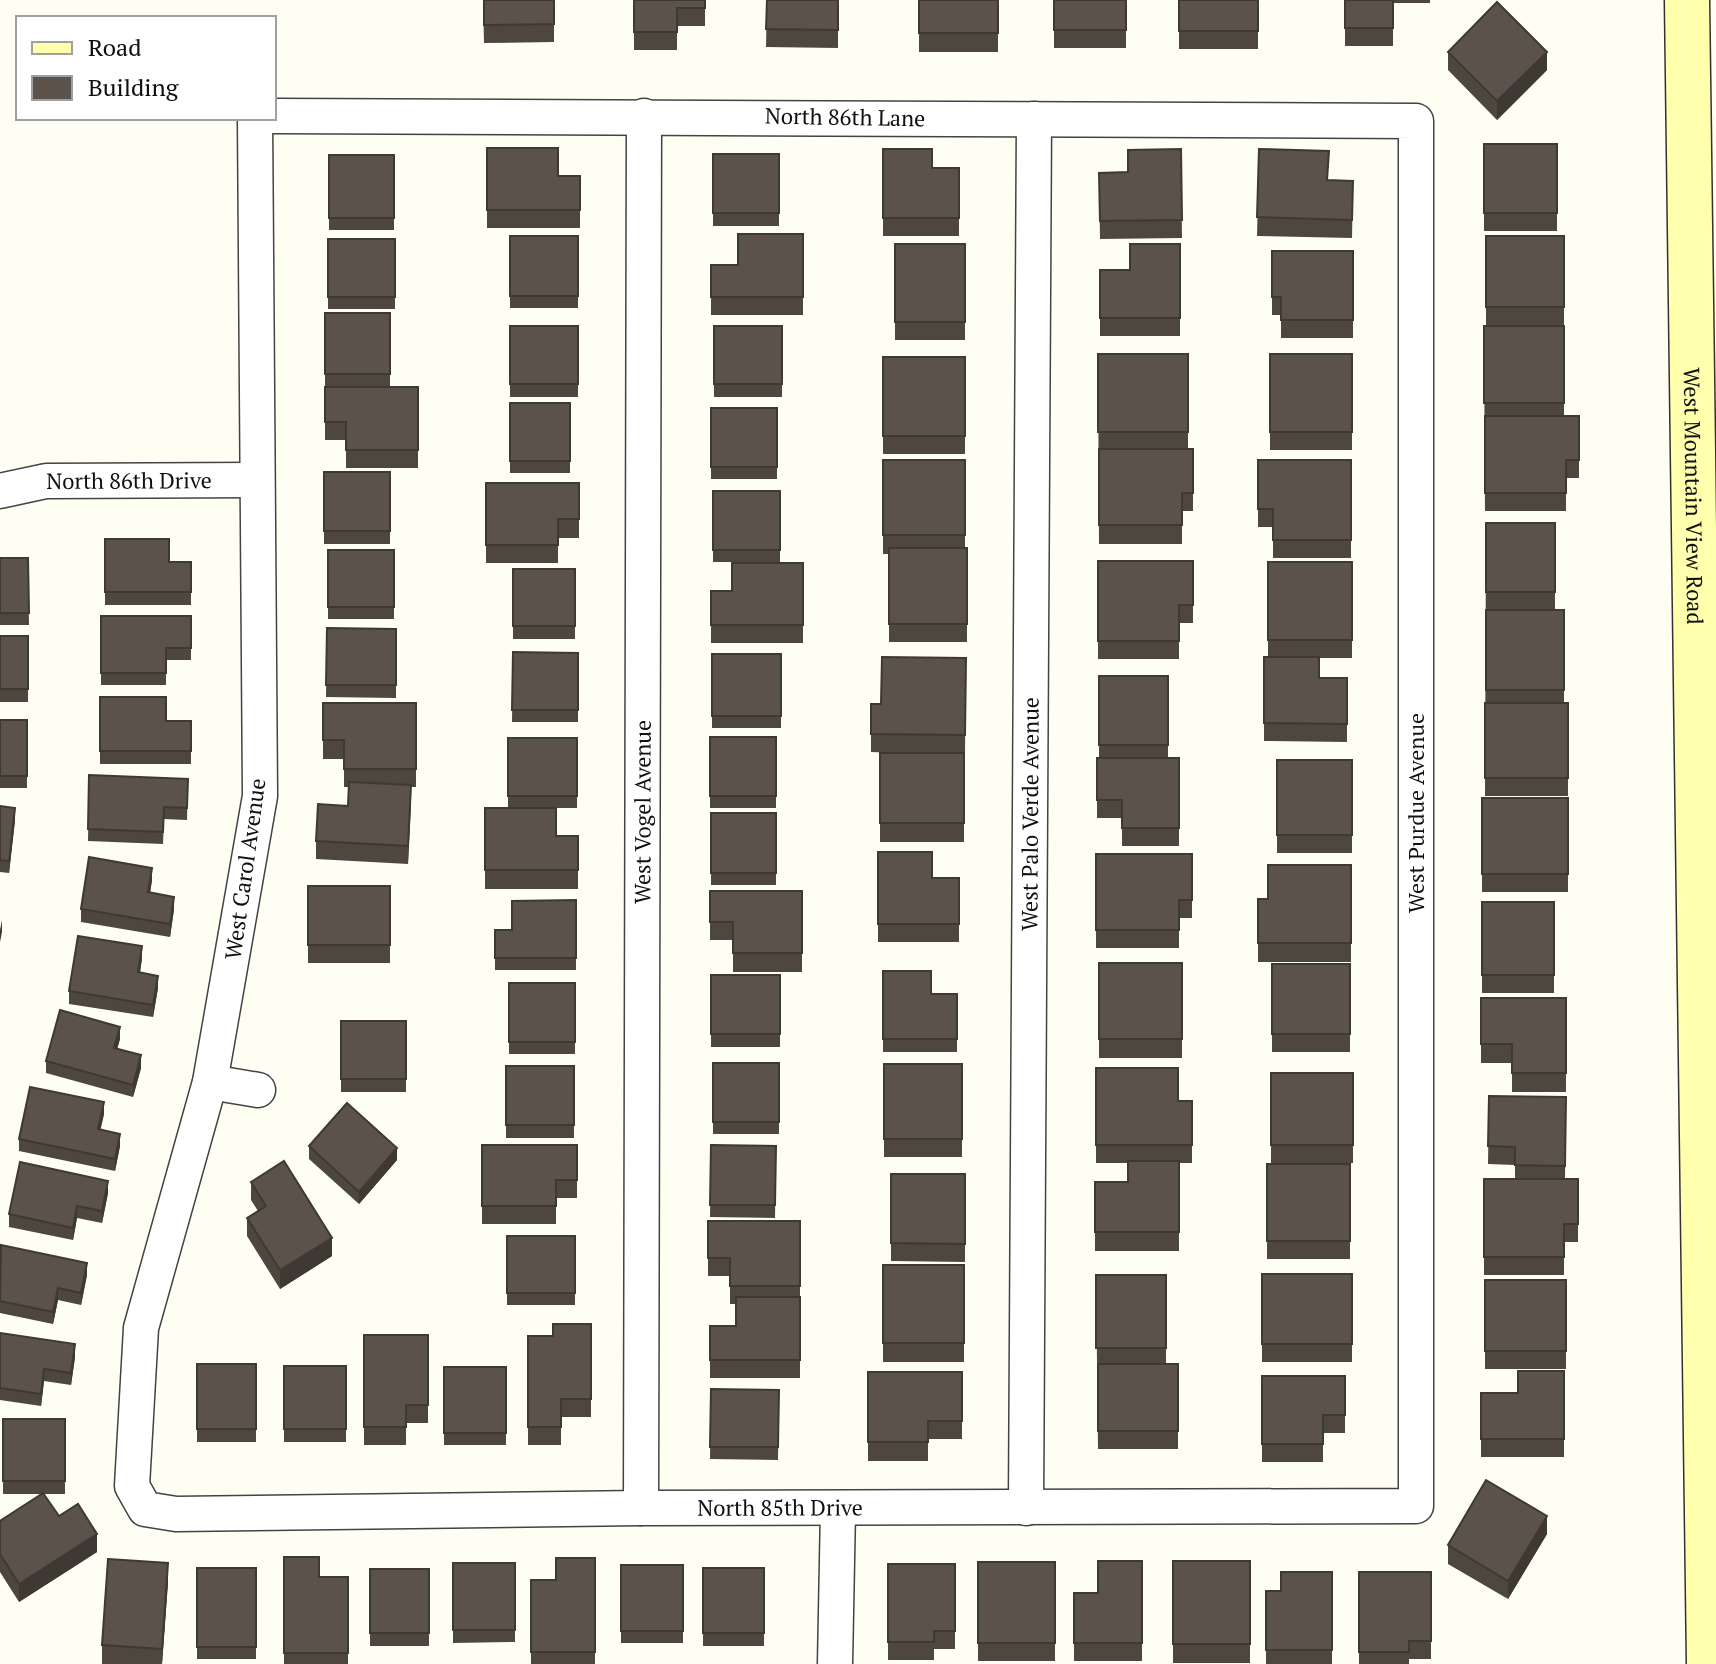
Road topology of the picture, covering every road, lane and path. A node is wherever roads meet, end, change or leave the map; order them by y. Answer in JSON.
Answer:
{"nodes":[{"id":1,"x":1687,"y":0,"type":"edge"},
{"id":2,"x":276,"y":116,"type":"edge"},
{"id":3,"x":644,"y":116,"type":"junction"},
{"id":4,"x":1034,"y":119,"type":"junction"},
{"id":5,"x":255,"y":120,"type":"edge"},
{"id":6,"x":1416,"y":121,"type":"joint"},
{"id":7,"x":257,"y":480,"type":"junction"},
{"id":8,"x":0,"y":491,"type":"edge"},
{"id":9,"x":1707,"y":813,"type":"edge"},
{"id":10,"x":210,"y":1082,"type":"junction"},
{"id":11,"x":258,"y":1090,"type":"dead end"},
{"id":12,"x":1416,"y":1506,"type":"joint"},
{"id":13,"x":641,"y":1508,"type":"junction"},
{"id":14,"x":1026,"y":1508,"type":"junction"},
{"id":15,"x":145,"y":1509,"type":"joint"},
{"id":16,"x":838,"y":1509,"type":"junction"},
{"id":17,"x":835,"y":1664,"type":"edge"},
{"id":18,"x":1709,"y":1664,"type":"edge"}],
"edges":[{"from":1,"to":9,"type":"street","name":"West Mountain View Road"},
{"from":2,"to":3,"type":"street","name":"North 86th Lane"},
{"from":3,"to":4,"type":"street","name":"North 86th Lane"},
{"from":3,"to":13,"type":"street","name":"West Vogel Avenue"},
{"from":4,"to":6,"type":"street","name":"North 86th Lane"},
{"from":4,"to":14,"type":"street","name":"West Palo Verde Avenue"},
{"from":5,"to":7,"type":"street","name":"West Carol Avenue"},
{"from":6,"to":12,"type":"street","name":"West Purdue Avenue"},
{"from":7,"to":8,"type":"street","name":"North 86th Drive"},
{"from":7,"to":10,"type":"street","name":"West Carol Avenue"},
{"from":9,"to":18,"type":"street","name":"West Mountain View Road"},
{"from":10,"to":11,"type":"street"},
{"from":10,"to":15,"type":"street","name":"West Carol Avenue"},
{"from":12,"to":14,"type":"street","name":"North 85th Drive"},
{"from":13,"to":15,"type":"street","name":"North 85th Drive"},
{"from":13,"to":16,"type":"street","name":"North 85th Drive"},
{"from":14,"to":16,"type":"street","name":"North 85th Drive"},
{"from":16,"to":17,"type":"street"}]}
